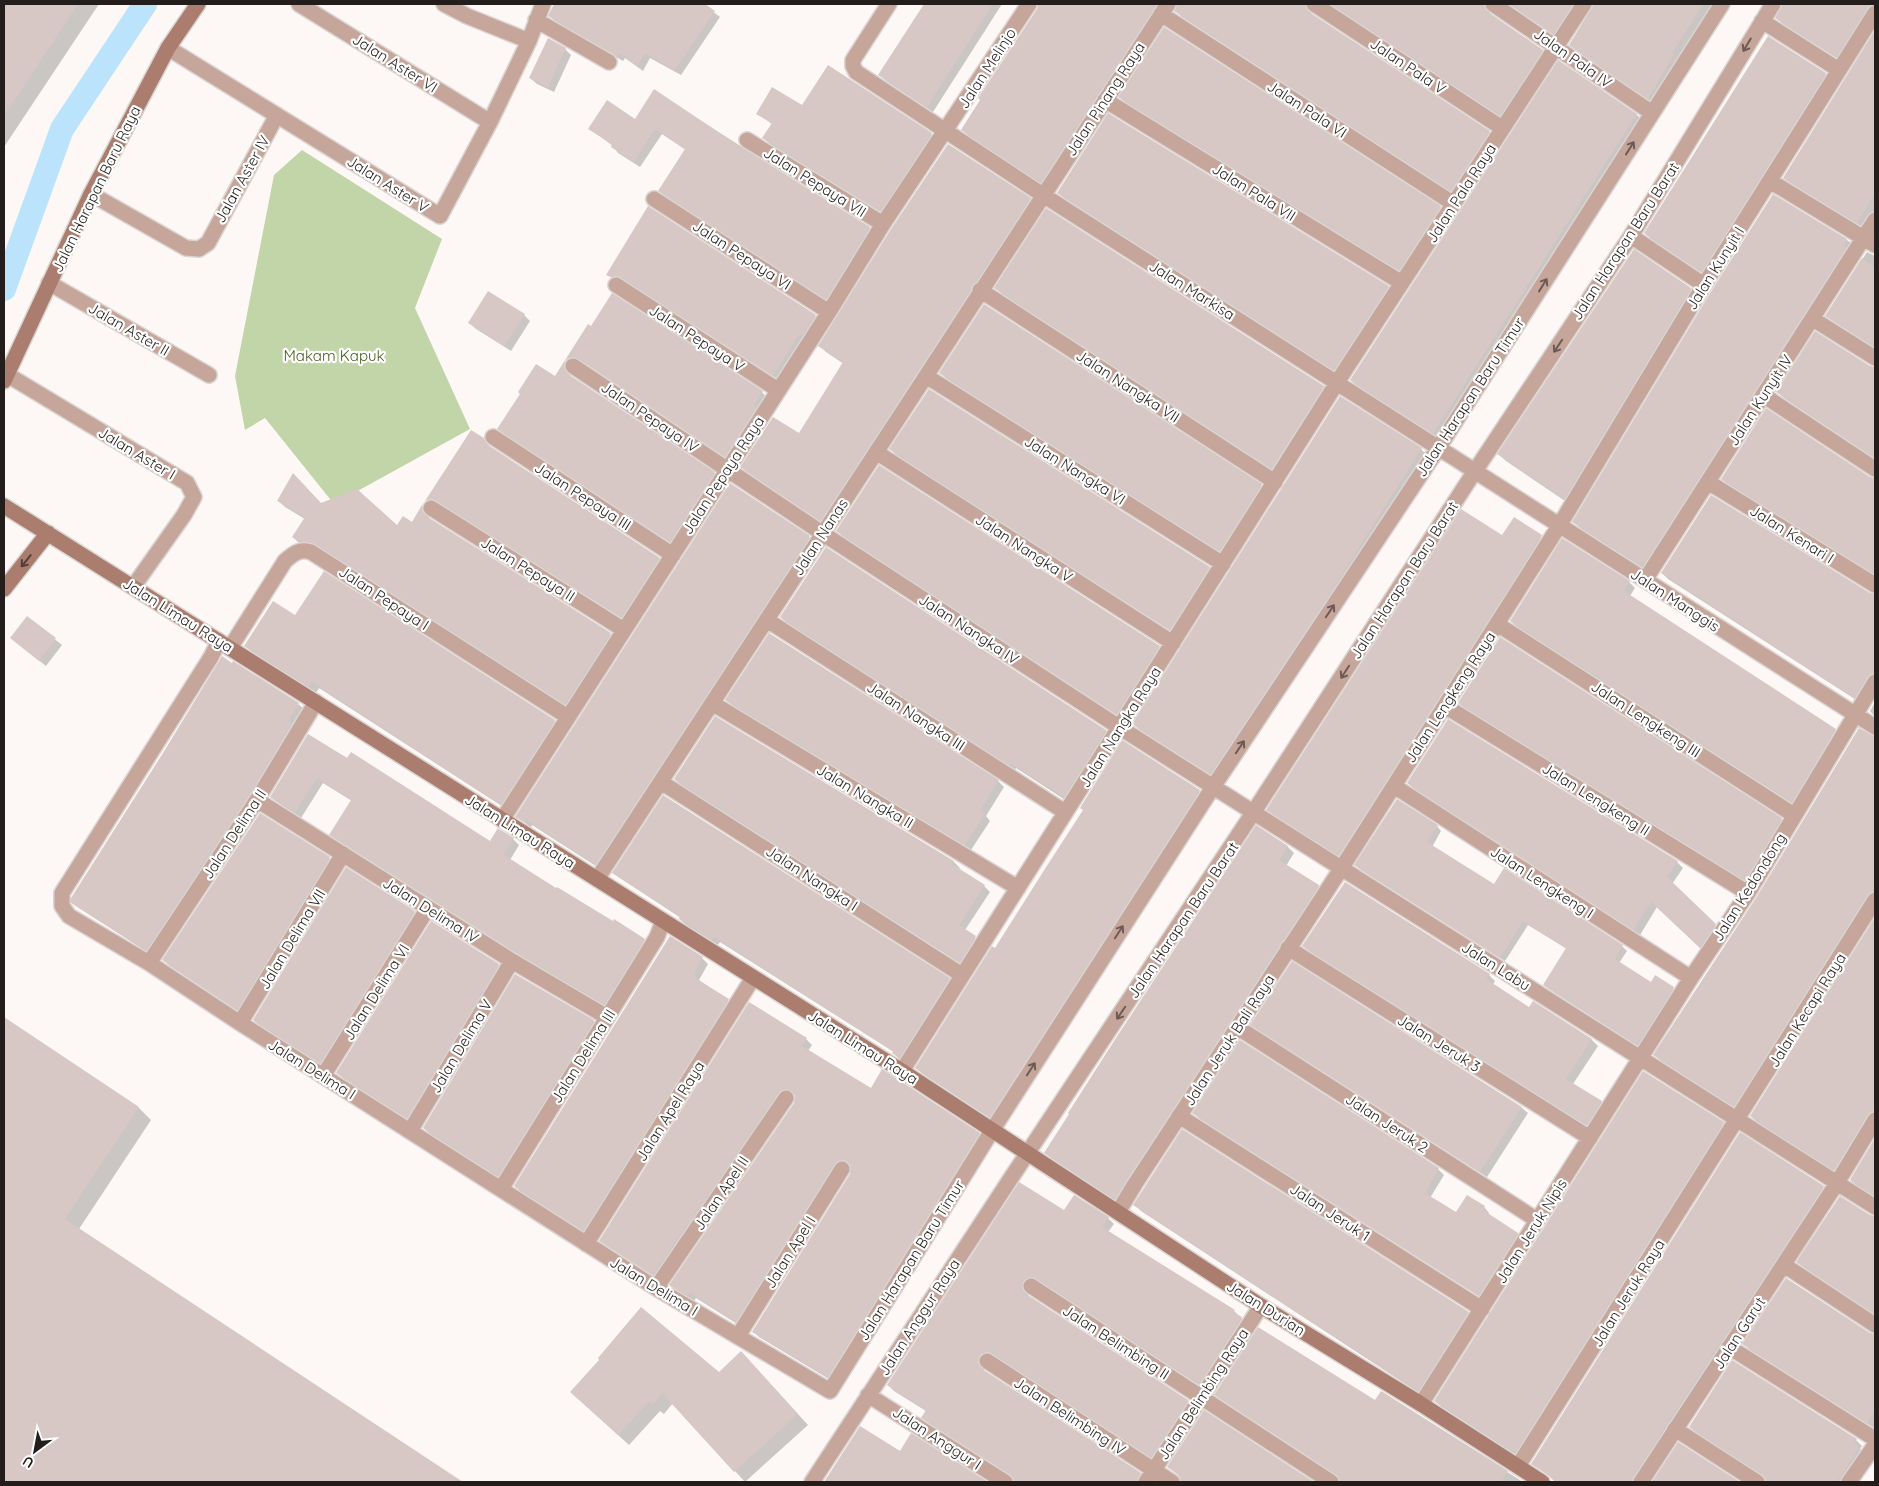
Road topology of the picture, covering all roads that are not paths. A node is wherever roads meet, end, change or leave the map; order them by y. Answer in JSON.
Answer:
{"nodes":[{"id":1,"x":198,"y":4,"type":"edge"},
{"id":2,"x":300,"y":4,"type":"edge"},
{"id":3,"x":444,"y":4,"type":"edge"},
{"id":4,"x":543,"y":4,"type":"edge"},
{"id":5,"x":890,"y":4,"type":"edge"},
{"id":6,"x":1029,"y":4,"type":"edge"},
{"id":7,"x":1314,"y":4,"type":"edge"},
{"id":8,"x":1493,"y":4,"type":"edge"},
{"id":9,"x":1584,"y":4,"type":"edge"},
{"id":10,"x":1722,"y":4,"type":"edge"},
{"id":11,"x":1772,"y":4,"type":"edge"},
{"id":12,"x":1164,"y":9,"type":"edge"},
{"id":13,"x":1875,"y":13,"type":"edge"},
{"id":14,"x":536,"y":20,"type":"junction"},
{"id":15,"x":1762,"y":21,"type":"junction"},
{"id":16,"x":529,"y":41,"type":"junction"},
{"id":17,"x":1556,"y":47,"type":"junction"},
{"id":18,"x":168,"y":48,"type":"junction"},
{"id":19,"x":609,"y":62,"type":"dead end"},
{"id":20,"x":1839,"y":70,"type":"junction"},
{"id":21,"x":1105,"y":100,"type":"junction"},
{"id":22,"x":1652,"y":113,"type":"junction"},
{"id":23,"x":277,"y":115,"type":"junction"},
{"id":24,"x":490,"y":122,"type":"junction"},
{"id":25,"x":1502,"y":128,"type":"junction"},
{"id":26,"x":945,"y":132,"type":"junction"},
{"id":27,"x":747,"y":140,"type":"dead end"},
{"id":28,"x":1770,"y":180,"type":"junction"},
{"id":29,"x":91,"y":194,"type":"junction"},
{"id":30,"x":1043,"y":195,"type":"junction"},
{"id":31,"x":654,"y":199,"type":"dead end"},
{"id":32,"x":1454,"y":204,"type":"junction"},
{"id":33,"x":1875,"y":220,"type":"edge"},
{"id":34,"x":883,"y":224,"type":"junction"},
{"id":35,"x":1631,"y":236,"type":"junction"},
{"id":36,"x":1869,"y":241,"type":"edge"},
{"id":37,"x":49,"y":283,"type":"junction"},
{"id":38,"x":1402,"y":283,"type":"junction"},
{"id":39,"x":616,"y":285,"type":"dead end"},
{"id":40,"x":1704,"y":286,"type":"junction"},
{"id":41,"x":980,"y":290,"type":"junction"},
{"id":42,"x":829,"y":312,"type":"junction"},
{"id":43,"x":1813,"y":319,"type":"junction"},
{"id":44,"x":1875,"y":358,"type":"edge"},
{"id":45,"x":573,"y":366,"type":"dead end"},
{"id":46,"x":209,"y":376,"type":"dead end"},
{"id":47,"x":926,"y":376,"type":"junction"},
{"id":48,"x":5,"y":377,"type":"edge"},
{"id":49,"x":1338,"y":382,"type":"junction"},
{"id":50,"x":778,"y":390,"type":"junction"},
{"id":51,"x":1763,"y":395,"type":"junction"},
{"id":52,"x":493,"y":437,"type":"dead end"},
{"id":53,"x":1439,"y":447,"type":"junction"},
{"id":54,"x":876,"y":452,"type":"junction"},
{"id":55,"x":727,"y":469,"type":"junction"},
{"id":56,"x":1875,"y":469,"type":"edge"},
{"id":57,"x":1475,"y":471,"type":"junction"},
{"id":58,"x":1275,"y":482,"type":"junction"},
{"id":59,"x":1708,"y":482,"type":"junction"},
{"id":60,"x":4,"y":506,"type":"edge"},
{"id":61,"x":431,"y":508,"type":"dead end"},
{"id":62,"x":1559,"y":526,"type":"junction"},
{"id":63,"x":48,"y":533,"type":"junction"},
{"id":64,"x":822,"y":534,"type":"junction"},
{"id":65,"x":672,"y":555,"type":"junction"},
{"id":66,"x":1223,"y":564,"type":"junction"},
{"id":67,"x":1645,"y":580,"type":"junction"},
{"id":68,"x":1875,"y":585,"type":"edge"},
{"id":69,"x":133,"y":587,"type":"junction"},
{"id":70,"x":4,"y":589,"type":"edge"},
{"id":71,"x":767,"y":620,"type":"junction"},
{"id":72,"x":1497,"y":624,"type":"junction"},
{"id":73,"x":624,"y":630,"type":"junction"},
{"id":74,"x":1172,"y":643,"type":"junction"},
{"id":75,"x":225,"y":645,"type":"junction"},
{"id":76,"x":1875,"y":682,"type":"edge"},
{"id":77,"x":316,"y":702,"type":"junction"},
{"id":78,"x":712,"y":703,"type":"junction"},
{"id":79,"x":1444,"y":706,"type":"junction"},
{"id":80,"x":1854,"y":714,"type":"junction"},
{"id":81,"x":568,"y":717,"type":"junction"},
{"id":82,"x":1119,"y":727,"type":"junction"},
{"id":83,"x":1875,"y":727,"type":"edge"},
{"id":84,"x":661,"y":782,"type":"junction"},
{"id":85,"x":1394,"y":786,"type":"junction"},
{"id":86,"x":1213,"y":787,"type":"junction"},
{"id":87,"x":257,"y":800,"type":"junction"},
{"id":88,"x":1065,"y":812,"type":"junction"},
{"id":89,"x":1253,"y":813,"type":"junction"},
{"id":90,"x":1794,"y":815,"type":"junction"},
{"id":91,"x":502,"y":820,"type":"junction"},
{"id":92,"x":343,"y":854,"type":"junction"},
{"id":93,"x":1341,"y":869,"type":"junction"},
{"id":94,"x":597,"y":879,"type":"junction"},
{"id":95,"x":1018,"y":888,"type":"junction"},
{"id":96,"x":1748,"y":893,"type":"junction"},
{"id":97,"x":1875,"y":900,"type":"edge"},
{"id":98,"x":428,"y":908,"type":"junction"},
{"id":99,"x":663,"y":921,"type":"junction"},
{"id":100,"x":1288,"y":948,"type":"junction"},
{"id":101,"x":512,"y":961,"type":"junction"},
{"id":102,"x":149,"y":963,"type":"junction"},
{"id":103,"x":962,"y":975,"type":"junction"},
{"id":104,"x":753,"y":978,"type":"junction"},
{"id":105,"x":1691,"y":978,"type":"junction"},
{"id":106,"x":607,"y":1017,"type":"junction"},
{"id":107,"x":240,"y":1023,"type":"junction"},
{"id":108,"x":1237,"y":1027,"type":"junction"},
{"id":109,"x":1640,"y":1058,"type":"junction"},
{"id":110,"x":902,"y":1071,"type":"junction"},
{"id":111,"x":323,"y":1076,"type":"junction"},
{"id":112,"x":786,"y":1098,"type":"dead end"},
{"id":113,"x":1179,"y":1116,"type":"junction"},
{"id":114,"x":1738,"y":1120,"type":"junction"},
{"id":115,"x":1875,"y":1120,"type":"edge"},
{"id":116,"x":993,"y":1129,"type":"junction"},
{"id":117,"x":410,"y":1131,"type":"junction"},
{"id":118,"x":1590,"y":1138,"type":"junction"},
{"id":119,"x":1028,"y":1152,"type":"junction"},
{"id":120,"x":842,"y":1169,"type":"dead end"},
{"id":121,"x":1836,"y":1183,"type":"junction"},
{"id":122,"x":501,"y":1188,"type":"junction"},
{"id":123,"x":1875,"y":1207,"type":"edge"},
{"id":124,"x":1118,"y":1212,"type":"junction"},
{"id":125,"x":1538,"y":1220,"type":"junction"},
{"id":126,"x":586,"y":1244,"type":"junction"},
{"id":127,"x":1784,"y":1264,"type":"junction"},
{"id":128,"x":1031,"y":1286,"type":"dead end"},
{"id":129,"x":656,"y":1288,"type":"junction"},
{"id":130,"x":1261,"y":1306,"type":"junction"},
{"id":131,"x":1482,"y":1309,"type":"junction"},
{"id":132,"x":1875,"y":1325,"type":"edge"},
{"id":133,"x":738,"y":1336,"type":"junction"},
{"id":134,"x":1729,"y":1348,"type":"junction"},
{"id":135,"x":987,"y":1361,"type":"dead end"},
{"id":136,"x":830,"y":1391,"type":"joint"},
{"id":137,"x":868,"y":1395,"type":"junction"},
{"id":138,"x":1202,"y":1397,"type":"junction"},
{"id":139,"x":1421,"y":1404,"type":"junction"},
{"id":140,"x":1676,"y":1429,"type":"junction"},
{"id":141,"x":1875,"y":1439,"type":"edge"},
{"id":142,"x":1875,"y":1445,"type":"edge"},
{"id":143,"x":1518,"y":1466,"type":"junction"},
{"id":144,"x":1150,"y":1476,"type":"edge"},
{"id":145,"x":812,"y":1482,"type":"edge"},
{"id":146,"x":1005,"y":1482,"type":"edge"},
{"id":147,"x":1172,"y":1482,"type":"edge"},
{"id":148,"x":1331,"y":1482,"type":"edge"},
{"id":149,"x":1542,"y":1482,"type":"edge"},
{"id":150,"x":1641,"y":1482,"type":"edge"},
{"id":151,"x":1757,"y":1482,"type":"edge"},
{"id":152,"x":1849,"y":1482,"type":"edge"}],
"edges":[{"from":1,"to":18,"type":"street","name":"Jalan Harapan Baru Raya"},
{"from":2,"to":24,"type":"street","name":"Jalan Aster VI"},
{"from":3,"to":16,"type":"street"},
{"from":4,"to":14,"type":"street","name":"Jalan Aster V"},
{"from":5,"to":26,"type":"street","name":"Jalan Markisa"},
{"from":6,"to":26,"type":"street","name":"Jalan Melinjo"},
{"from":7,"to":25,"type":"street","name":"Jalan Pala V"},
{"from":8,"to":17,"type":"street","name":"Jalan Pala IV"},
{"from":9,"to":17,"type":"street","name":"Jalan Pala Raya"},
{"from":10,"to":22,"type":"street","name":"Jalan Harapan Baru Timur"},
{"from":11,"to":15,"type":"street","name":"Jalan Harapan Baru Barat"},
{"from":12,"to":21,"type":"street","name":"Jalan Pinang Raya"},
{"from":12,"to":32,"type":"street","name":"Jalan Pala VI"},
{"from":13,"to":20,"type":"street","name":"Jalan Kunyit I"},
{"from":14,"to":16,"type":"street","name":"Jalan Aster V"},
{"from":14,"to":19,"type":"street"},
{"from":15,"to":20,"type":"street"},
{"from":15,"to":35,"type":"street","name":"Jalan Harapan Baru Barat","one_way":true},
{"from":16,"to":24,"type":"street","name":"Jalan Aster V"},
{"from":17,"to":22,"type":"street","name":"Jalan Pala IV"},
{"from":17,"to":25,"type":"street","name":"Jalan Pala Raya"},
{"from":18,"to":23,"type":"street","name":"Jalan Aster V"},
{"from":18,"to":29,"type":"street","name":"Jalan Harapan Baru Raya"},
{"from":20,"to":28,"type":"street","name":"Jalan Kunyit I"},
{"from":21,"to":30,"type":"street","name":"Jalan Pinang Raya"},
{"from":21,"to":38,"type":"street","name":"Jalan Pala VII"},
{"from":53,"to":22,"type":"street","name":"Jalan Harapan Baru Timur","one_way":true},
{"from":23,"to":24,"type":"street","name":"Jalan Aster V"},
{"from":23,"to":29,"type":"street","name":"Jalan Aster IV"},
{"from":25,"to":32,"type":"street","name":"Jalan Pala Raya"},
{"from":26,"to":30,"type":"street","name":"Jalan Markisa"},
{"from":26,"to":34,"type":"street","name":"Jalan Pepaya Raya"},
{"from":27,"to":34,"type":"street","name":"Jalan Pepaya VII"},
{"from":28,"to":36,"type":"street"},
{"from":28,"to":40,"type":"street","name":"Jalan Kunyit I"},
{"from":29,"to":37,"type":"street","name":"Jalan Harapan Baru Raya"},
{"from":30,"to":41,"type":"street","name":"Jalan Nanas"},
{"from":30,"to":49,"type":"street","name":"Jalan Markisa"},
{"from":31,"to":42,"type":"street","name":"Jalan Pepaya VI"},
{"from":32,"to":38,"type":"street","name":"Jalan Pala Raya"},
{"from":33,"to":36,"type":"street","name":"Jalan Kunyit IV"},
{"from":34,"to":42,"type":"street","name":"Jalan Pepaya Raya"},
{"from":35,"to":40,"type":"street"},
{"from":35,"to":57,"type":"street","name":"Jalan Harapan Baru Barat","one_way":true},
{"from":36,"to":43,"type":"street","name":"Jalan Kunyit IV"},
{"from":37,"to":46,"type":"street","name":"Jalan Aster II"},
{"from":37,"to":48,"type":"street","name":"Jalan Harapan Baru Raya"},
{"from":38,"to":49,"type":"street","name":"Jalan Pala Raya"},
{"from":39,"to":50,"type":"street","name":"Jalan Pepaya V"},
{"from":40,"to":62,"type":"street","name":"Jalan Kunyit I"},
{"from":41,"to":47,"type":"street","name":"Jalan Nanas"},
{"from":41,"to":58,"type":"street","name":"Jalan Nangka VII"},
{"from":42,"to":50,"type":"street","name":"Jalan Pepaya Raya"},
{"from":43,"to":44,"type":"street"},
{"from":43,"to":51,"type":"street","name":"Jalan Kunyit IV"},
{"from":45,"to":55,"type":"street","name":"Jalan Pepaya IV"},
{"from":47,"to":54,"type":"street","name":"Jalan Nanas"},
{"from":47,"to":66,"type":"street","name":"Jalan Nangka VI"},
{"from":48,"to":69,"type":"street","name":"Jalan Aster I"},
{"from":49,"to":53,"type":"street","name":"Jalan Markisa"},
{"from":49,"to":58,"type":"street","name":"Jalan Nangka Raya"},
{"from":50,"to":55,"type":"street","name":"Jalan Pepaya Raya"},
{"from":51,"to":56,"type":"street"},
{"from":51,"to":59,"type":"street","name":"Jalan Kunyit IV"},
{"from":52,"to":65,"type":"street","name":"Jalan Pepaya III"},
{"from":53,"to":57,"type":"street","name":"Jalan Markisa"},
{"from":86,"to":53,"type":"street","name":"Jalan Harapan Baru Timur","one_way":true},
{"from":54,"to":64,"type":"street","name":"Jalan Nanas"},
{"from":54,"to":74,"type":"street","name":"Jalan Nangka V"},
{"from":55,"to":64,"type":"street","name":"Jalan Nangka IV"},
{"from":55,"to":65,"type":"street","name":"Jalan Pepaya Raya"},
{"from":57,"to":62,"type":"street","name":"Jalan Manggis"},
{"from":57,"to":89,"type":"street","name":"Jalan Harapan Baru Barat","one_way":true},
{"from":58,"to":66,"type":"street","name":"Jalan Nangka Raya"},
{"from":59,"to":67,"type":"street","name":"Jalan Kunyit IV"},
{"from":59,"to":68,"type":"street","name":"Jalan Kenari I"},
{"from":60,"to":63,"type":"street","name":"Jalan Limau Raya"},
{"from":61,"to":73,"type":"street","name":"Jalan Pepaya II"},
{"from":62,"to":67,"type":"street","name":"Jalan Manggis"},
{"from":62,"to":72,"type":"street","name":"Jalan Lengkeng Raya"},
{"from":63,"to":69,"type":"street","name":"Jalan Limau Raya"},
{"from":63,"to":70,"type":"street","one_way":true},
{"from":64,"to":71,"type":"street","name":"Jalan Nanas"},
{"from":64,"to":82,"type":"street","name":"Jalan Nangka IV"},
{"from":65,"to":73,"type":"street","name":"Jalan Pepaya Raya"},
{"from":66,"to":74,"type":"street","name":"Jalan Nangka Raya"},
{"from":67,"to":80,"type":"street","name":"Jalan Manggis"},
{"from":69,"to":75,"type":"street","name":"Jalan Limau Raya"},
{"from":71,"to":78,"type":"street","name":"Jalan Nanas"},
{"from":71,"to":88,"type":"street","name":"Jalan Nangka III"},
{"from":72,"to":79,"type":"street","name":"Jalan Lengkeng Raya"},
{"from":72,"to":90,"type":"street","name":"Jalan Lengkeng III"},
{"from":73,"to":81,"type":"street","name":"Jalan Pepaya Raya"},
{"from":74,"to":82,"type":"street","name":"Jalan Nangka Raya"},
{"from":75,"to":77,"type":"street","name":"Jalan Limau Raya"},
{"from":75,"to":81,"type":"street","name":"Jalan Pepaya I"},
{"from":75,"to":102,"type":"street","name":"Jalan Delima I"},
{"from":76,"to":80,"type":"street","name":"Jalan Kedondong"},
{"from":77,"to":87,"type":"street","name":"Jalan Delima II"},
{"from":77,"to":91,"type":"street","name":"Jalan Limau Raya"},
{"from":78,"to":84,"type":"street","name":"Jalan Nanas"},
{"from":78,"to":95,"type":"street","name":"Jalan Nangka II"},
{"from":79,"to":85,"type":"street","name":"Jalan Lengkeng Raya"},
{"from":79,"to":96,"type":"street","name":"Jalan Lengkeng II"},
{"from":80,"to":83,"type":"street","name":"Jalan Manggis"},
{"from":80,"to":90,"type":"street","name":"Jalan Kedondong"},
{"from":81,"to":91,"type":"street","name":"Jalan Pepaya Raya"},
{"from":82,"to":86,"type":"street","name":"Jalan Nangka IV"},
{"from":82,"to":88,"type":"street","name":"Jalan Nangka Raya"},
{"from":84,"to":94,"type":"street","name":"Jalan Nanas"},
{"from":84,"to":103,"type":"street","name":"Jalan Nangka I"},
{"from":85,"to":93,"type":"street","name":"Jalan Lengkeng Raya"},
{"from":85,"to":105,"type":"street","name":"Jalan Lengkeng I"},
{"from":86,"to":89,"type":"street","name":"Jalan Nangka IV"},
{"from":116,"to":86,"type":"street","one_way":true},
{"from":87,"to":92,"type":"street","name":"Jalan Delima IV"},
{"from":87,"to":102,"type":"street","name":"Jalan Delima II"},
{"from":88,"to":95,"type":"street","name":"Jalan Nangka Raya"},
{"from":89,"to":93,"type":"street","name":"Jalan Labu"},
{"from":89,"to":119,"type":"street","name":"Jalan Harapan Baru Barat","one_way":true},
{"from":90,"to":96,"type":"street","name":"Jalan Kedondong"},
{"from":91,"to":94,"type":"street","name":"Jalan Limau Raya"},
{"from":92,"to":98,"type":"street","name":"Jalan Delima IV"},
{"from":92,"to":107,"type":"street","name":"Jalan Delima VII"},
{"from":93,"to":100,"type":"street","name":"Jalan Jeruk Bali Raya"},
{"from":93,"to":109,"type":"street","name":"Jalan Labu"},
{"from":94,"to":99,"type":"street","name":"Jalan Limau Raya"},
{"from":95,"to":103,"type":"street","name":"Jalan Nangka Raya"},
{"from":96,"to":105,"type":"street","name":"Jalan Kedondong"},
{"from":97,"to":114,"type":"street","name":"Jalan Kecapi Raya"},
{"from":98,"to":101,"type":"street","name":"Jalan Delima IV"},
{"from":98,"to":111,"type":"street","name":"Jalan Delima VI"},
{"from":99,"to":104,"type":"street","name":"Jalan Limau Raya"},
{"from":99,"to":106,"type":"street","name":"Jalan Delima III"},
{"from":100,"to":108,"type":"street","name":"Jalan Jeruk Bali Raya"},
{"from":100,"to":118,"type":"street","name":"Jalan Jeruk 3"},
{"from":101,"to":106,"type":"street","name":"Jalan Delima IV"},
{"from":101,"to":117,"type":"street","name":"Jalan Delima V"},
{"from":102,"to":107,"type":"street","name":"Jalan Delima I"},
{"from":103,"to":110,"type":"street","name":"Jalan Nangka Raya"},
{"from":104,"to":110,"type":"street","name":"Jalan Limau Raya"},
{"from":104,"to":126,"type":"street","name":"Jalan Apel Raya"},
{"from":105,"to":109,"type":"street","name":"Jalan Kedondong"},
{"from":106,"to":122,"type":"street","name":"Jalan Delima III"},
{"from":107,"to":111,"type":"street","name":"Jalan Delima I"},
{"from":108,"to":113,"type":"street","name":"Jalan Jeruk Bali Raya"},
{"from":108,"to":125,"type":"street","name":"Jalan Jeruk 2"},
{"from":109,"to":114,"type":"street","name":"Jalan Labu"},
{"from":109,"to":118,"type":"street","name":"Jalan Jeruk Nipis"},
{"from":110,"to":116,"type":"street","name":"Jalan Limau Raya"},
{"from":111,"to":117,"type":"street","name":"Jalan Delima I"},
{"from":112,"to":129,"type":"street","name":"Jalan Apel II"},
{"from":113,"to":124,"type":"street","name":"Jalan Jeruk Bali Raya"},
{"from":113,"to":131,"type":"street","name":"Jalan Jeruk 1"},
{"from":114,"to":121,"type":"street","name":"Jalan Labu"},
{"from":114,"to":143,"type":"street","name":"Jalan Jeruk Raya"},
{"from":115,"to":121,"type":"street","name":"Jalan Garut"},
{"from":116,"to":119,"type":"street","name":"Jalan Durian"},
{"from":116,"to":136,"type":"street","name":"Jalan Harapan Baru Timur"},
{"from":117,"to":122,"type":"street","name":"Jalan Delima I"},
{"from":118,"to":125,"type":"street","name":"Jalan Jeruk Nipis"},
{"from":119,"to":124,"type":"street","name":"Jalan Durian"},
{"from":119,"to":137,"type":"street","name":"Jalan Anggur Raya"},
{"from":120,"to":133,"type":"street","name":"Jalan Apel I"},
{"from":121,"to":123,"type":"street","name":"Jalan Labu"},
{"from":121,"to":127,"type":"street","name":"Jalan Garut"},
{"from":122,"to":126,"type":"street","name":"Jalan Delima I"},
{"from":124,"to":130,"type":"street","name":"Jalan Durian"},
{"from":125,"to":131,"type":"street","name":"Jalan Jeruk Nipis"},
{"from":126,"to":129,"type":"street","name":"Jalan Delima I"},
{"from":127,"to":132,"type":"street"},
{"from":127,"to":134,"type":"street","name":"Jalan Garut"},
{"from":128,"to":138,"type":"street","name":"Jalan Belimbing II"},
{"from":129,"to":133,"type":"street","name":"Jalan Delima I"},
{"from":130,"to":138,"type":"street","name":"Jalan Belimbing Raya"},
{"from":130,"to":139,"type":"street","name":"Jalan Durian"},
{"from":131,"to":139,"type":"street","name":"Jalan Jeruk Nipis"},
{"from":133,"to":136,"type":"street","name":"Jalan Delima I"},
{"from":134,"to":140,"type":"street","name":"Jalan Garut"},
{"from":134,"to":141,"type":"street"},
{"from":135,"to":144,"type":"street","name":"Jalan Belimbing IV"},
{"from":137,"to":145,"type":"street","name":"Jalan Anggur Raya"},
{"from":137,"to":146,"type":"street","name":"Jalan Anggur I"},
{"from":138,"to":144,"type":"street","name":"Jalan Belimbing Raya"},
{"from":138,"to":148,"type":"street","name":"Jalan Belimbing II"},
{"from":139,"to":143,"type":"street","name":"Jalan Durian"},
{"from":140,"to":150,"type":"street","name":"Jalan Garut"},
{"from":140,"to":151,"type":"street"},
{"from":142,"to":152,"type":"street"},
{"from":143,"to":149,"type":"street","name":"Jalan Durian"},
{"from":144,"to":147,"type":"street","name":"Jalan Belimbing IV"}]}
